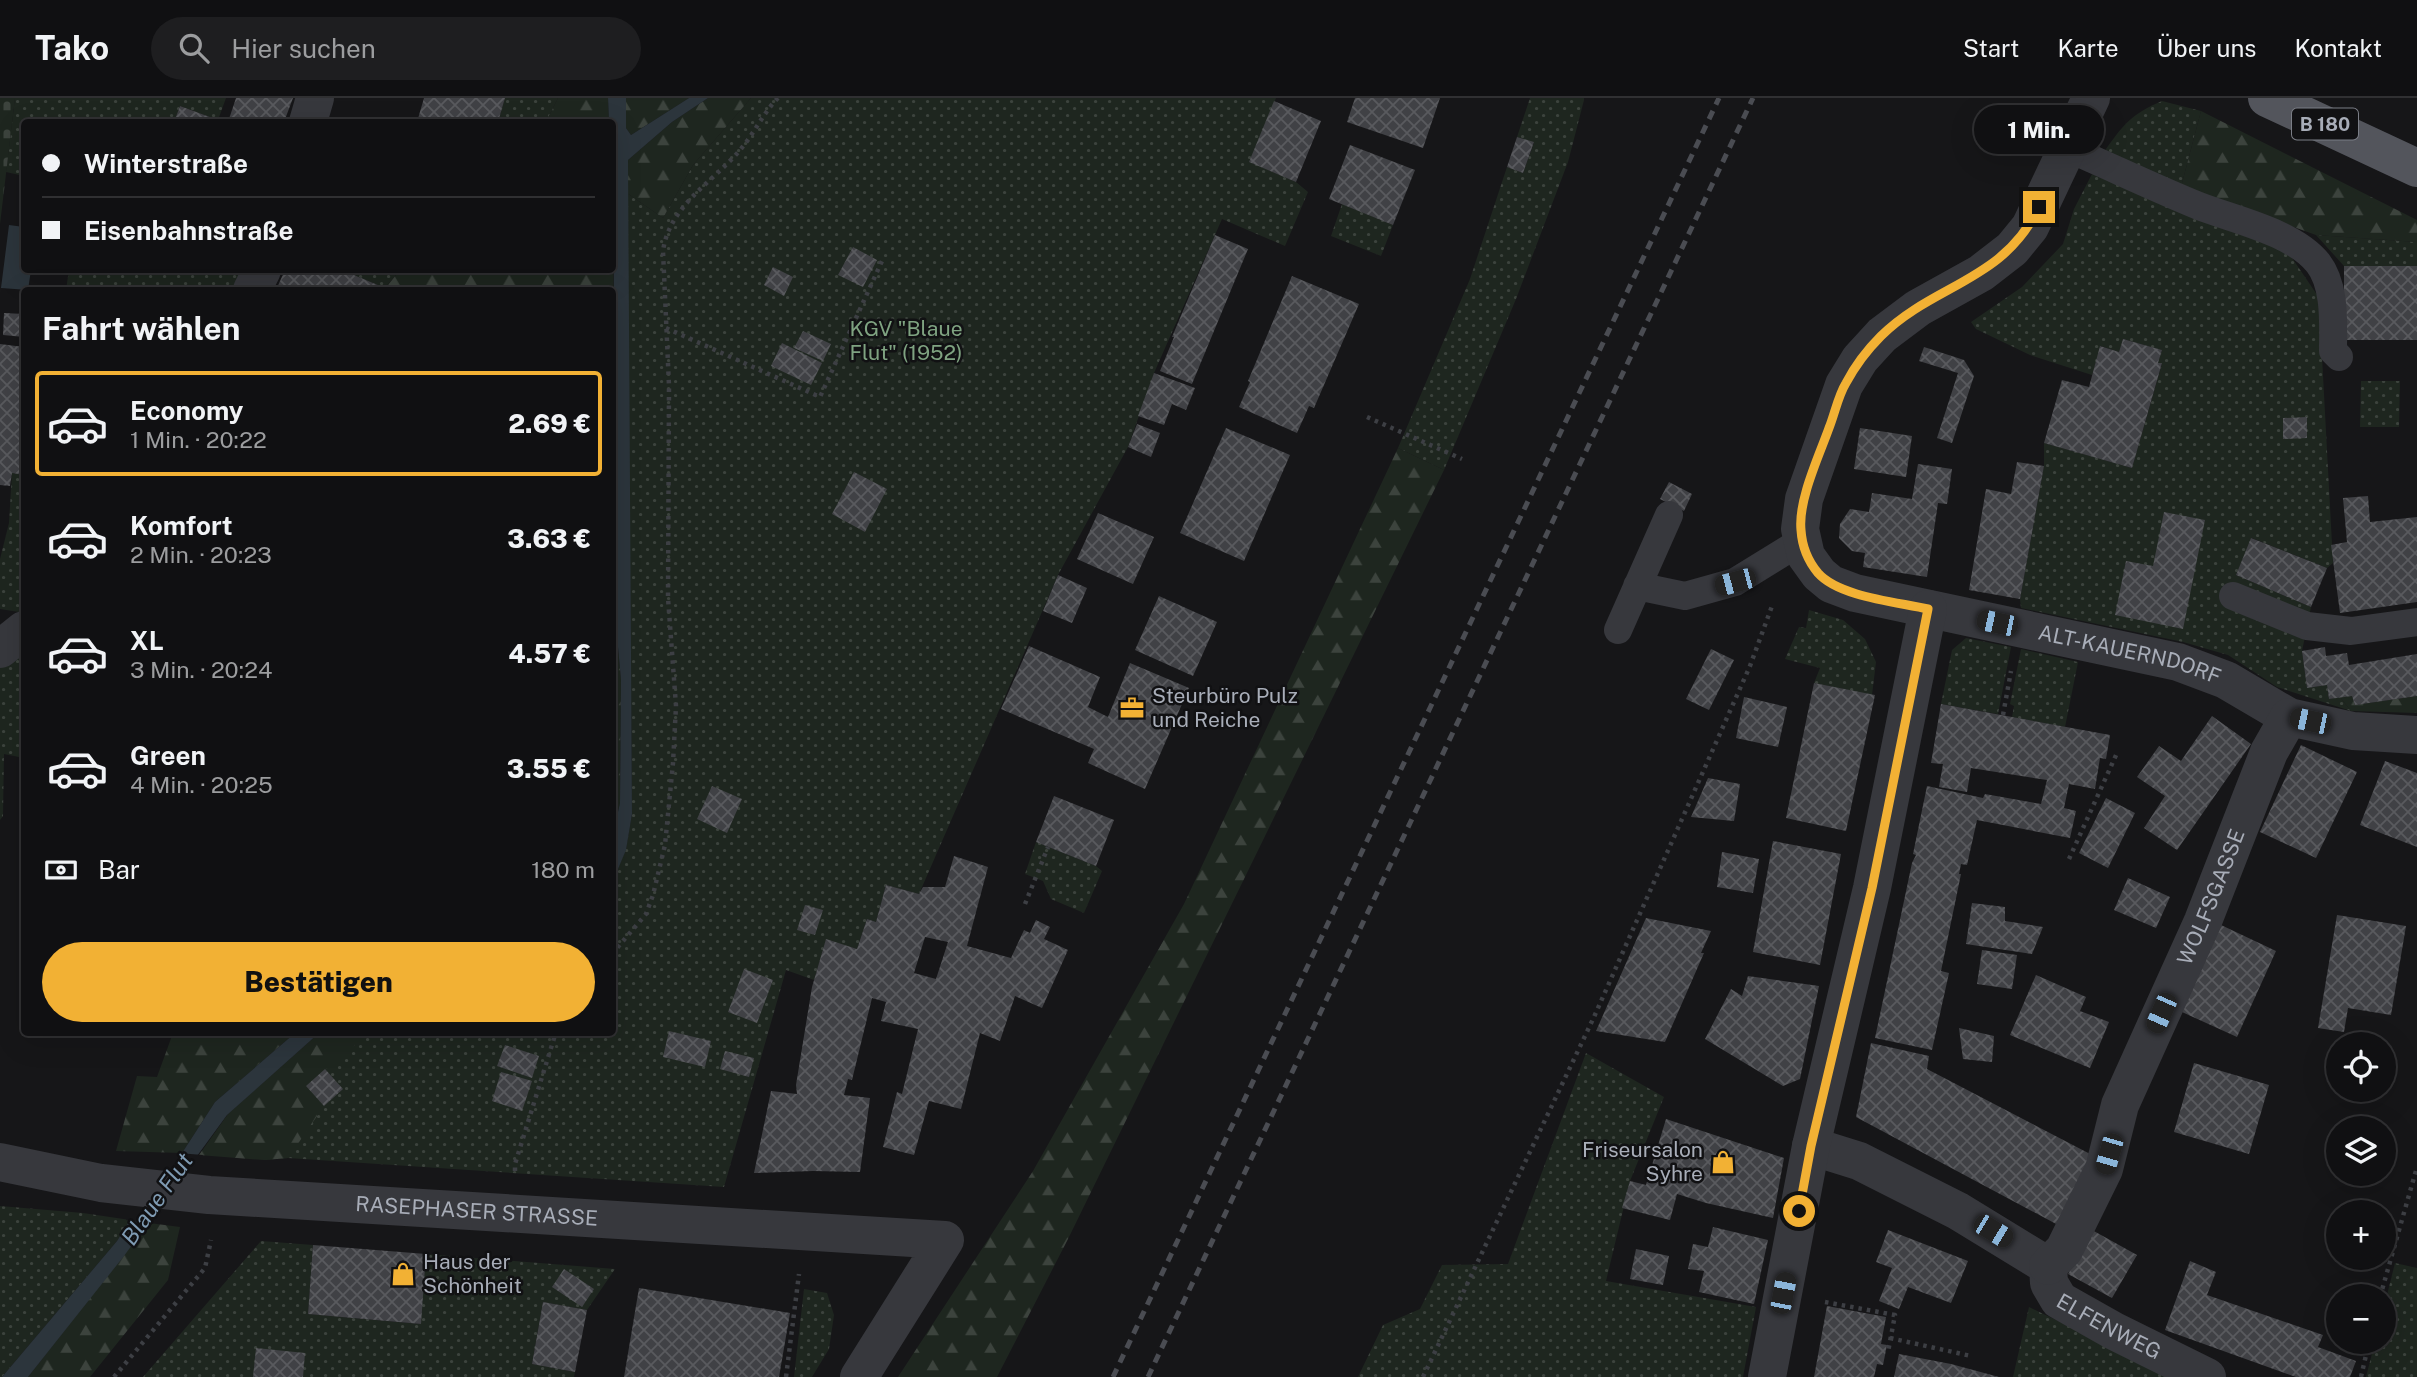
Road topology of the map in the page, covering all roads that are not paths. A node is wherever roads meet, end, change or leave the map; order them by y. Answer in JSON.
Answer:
{"nodes":[{"id":1,"x":316,"y":98,"type":"edge"},
{"id":2,"x":2091,"y":98,"type":"edge"},
{"id":3,"x":2267,"y":98,"type":"edge"},
{"id":4,"x":310,"y":119,"type":"edge"},
{"id":5,"x":2067,"y":148,"type":"junction"},
{"id":6,"x":2400,"y":152,"type":"edge"},
{"id":7,"x":2417,"y":168,"type":"edge"},
{"id":8,"x":2339,"y":358,"type":"dead end"},
{"id":9,"x":1669,"y":515,"type":"dead end"},
{"id":10,"x":1805,"y":548,"type":"junction"},
{"id":11,"x":1637,"y":586,"type":"junction"},
{"id":12,"x":2233,"y":596,"type":"dead end"},
{"id":13,"x":1928,"y":609,"type":"junction"},
{"id":14,"x":2417,"y":622,"type":"edge"},
{"id":15,"x":1618,"y":630,"type":"dead end"},
{"id":16,"x":21,"y":632,"type":"edge"},
{"id":17,"x":0,"y":649,"type":"edge"},
{"id":18,"x":2289,"y":716,"type":"junction"},
{"id":19,"x":2417,"y":735,"type":"edge"},
{"id":20,"x":1811,"y":1146,"type":"junction"},
{"id":21,"x":4,"y":1154,"type":"edge"},
{"id":22,"x":2048,"y":1266,"type":"junction"},
{"id":23,"x":859,"y":1377,"type":"edge"},
{"id":24,"x":1767,"y":1377,"type":"edge"},
{"id":25,"x":2207,"y":1377,"type":"edge"}],
"edges":[{"from":1,"to":4,"type":"street"},
{"from":2,"to":5,"type":"street"},
{"from":3,"to":6,"type":"main road","number":"B 180"},
{"from":5,"to":8,"type":"lane"},
{"from":5,"to":10,"type":"street"},
{"from":6,"to":7,"type":"main road","number":"B 180"},
{"from":9,"to":11,"type":"lane"},
{"from":10,"to":11,"type":"lane"},
{"from":10,"to":13,"type":"street","name":"ALT-KAUERNDORF"},
{"from":11,"to":15,"type":"lane"},
{"from":12,"to":14,"type":"lane"},
{"from":13,"to":18,"type":"street","name":"ALT-KAUERNDORF"},
{"from":13,"to":20,"type":"street"},
{"from":16,"to":17,"type":"street"},
{"from":18,"to":19,"type":"street","name":"ALT-KAUERNDORF"},
{"from":18,"to":22,"type":"street","name":"WOLFSGASSE"},
{"from":20,"to":22,"type":"street","name":"ELFENWEG"},
{"from":20,"to":24,"type":"street"},
{"from":21,"to":23,"type":"street","name":"RASEPHASER STRASSE"},
{"from":22,"to":25,"type":"street","name":"ELFENWEG"}]}
